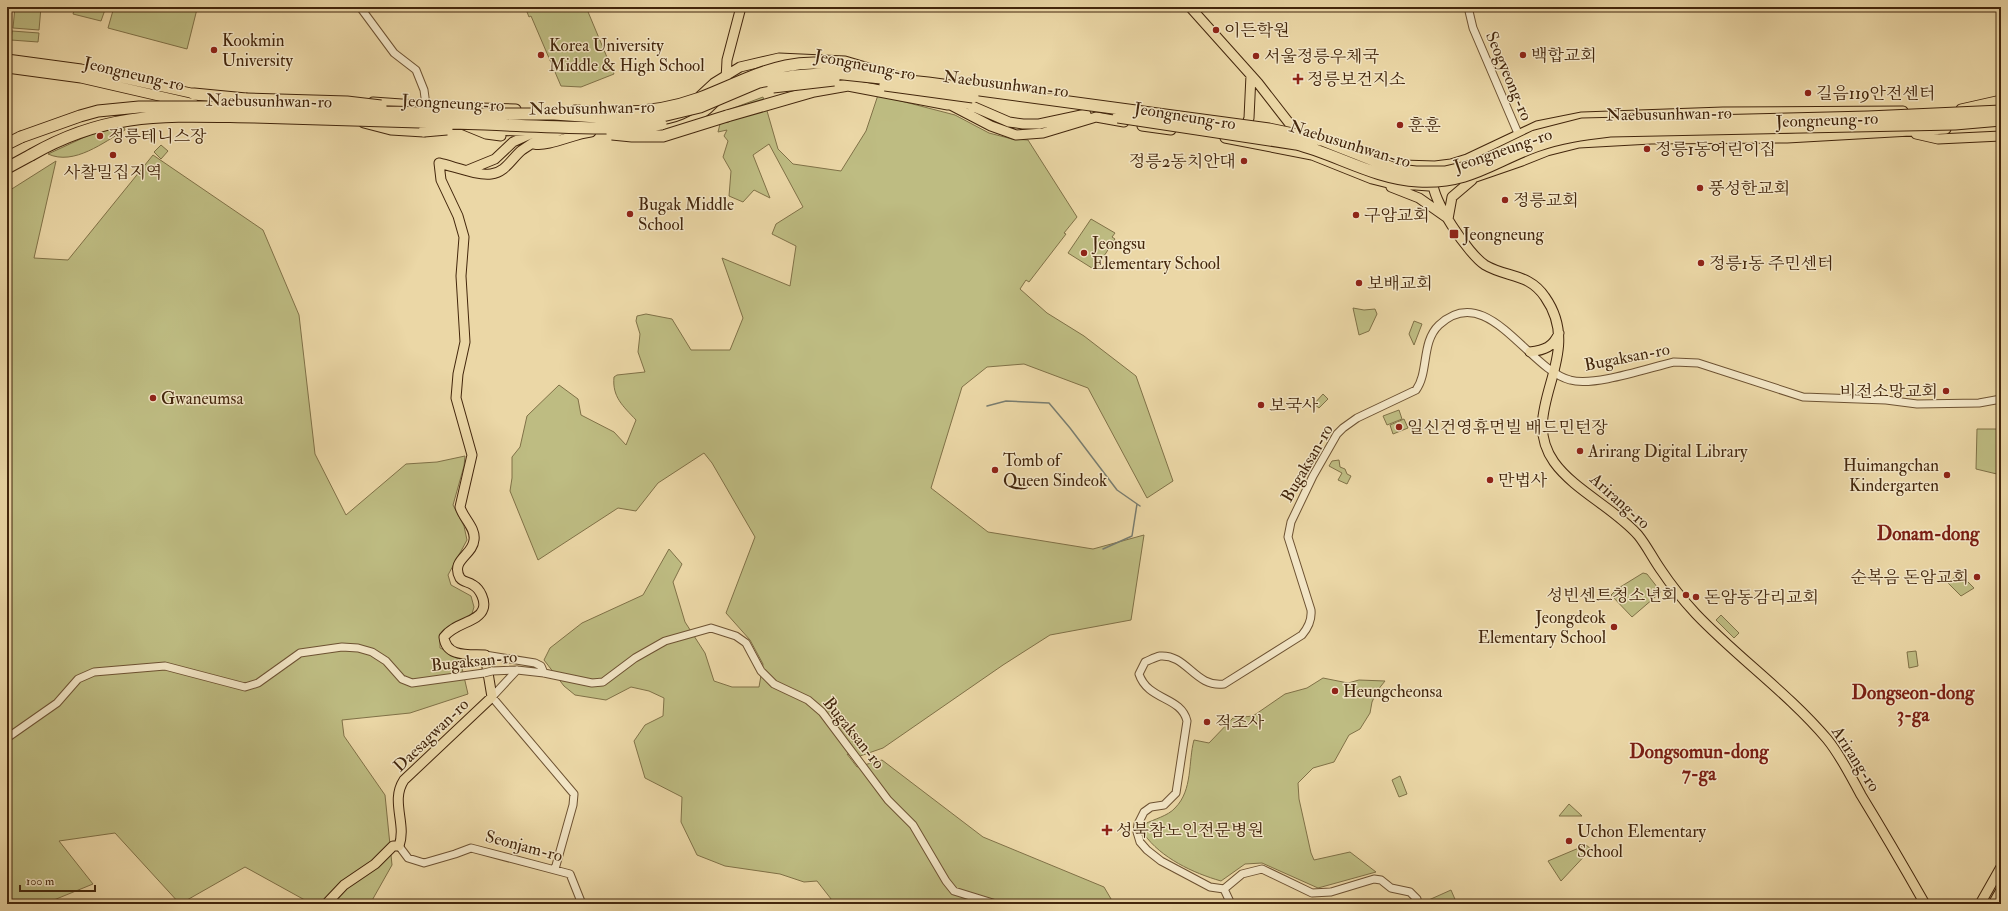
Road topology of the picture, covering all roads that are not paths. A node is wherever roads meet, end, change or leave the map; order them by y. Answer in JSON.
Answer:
{"nodes":[{"id":1,"x":360,"y":7,"type":"edge"},
{"id":2,"x":741,"y":7,"type":"edge"},
{"id":3,"x":1190,"y":7,"type":"edge"},
{"id":4,"x":1468,"y":7,"type":"edge"},
{"id":5,"x":7,"y":59,"type":"edge"},
{"id":6,"x":31,"y":61,"type":"junction"},
{"id":7,"x":7,"y":63,"type":"edge"},
{"id":8,"x":7,"y":68,"type":"edge"},
{"id":9,"x":1251,"y":74,"type":"junction"},
{"id":10,"x":725,"y":75,"type":"junction"},
{"id":11,"x":728,"y":87,"type":"junction"},
{"id":12,"x":952,"y":90,"type":"junction"},
{"id":13,"x":194,"y":94,"type":"junction"},
{"id":14,"x":305,"y":98,"type":"junction"},
{"id":15,"x":330,"y":99,"type":"junction"},
{"id":16,"x":2001,"y":100,"type":"edge"},
{"id":17,"x":270,"y":103,"type":"junction"},
{"id":18,"x":967,"y":103,"type":"junction"},
{"id":19,"x":948,"y":104,"type":"junction"},
{"id":20,"x":422,"y":110,"type":"junction"},
{"id":21,"x":2001,"y":111,"type":"edge"},
{"id":22,"x":278,"y":112,"type":"junction"},
{"id":23,"x":581,"y":112,"type":"junction"},
{"id":24,"x":987,"y":112,"type":"junction"},
{"id":25,"x":1723,"y":112,"type":"junction"},
{"id":26,"x":554,"y":114,"type":"junction"},
{"id":27,"x":1667,"y":114,"type":"junction"},
{"id":28,"x":2001,"y":114,"type":"edge"},
{"id":29,"x":447,"y":119,"type":"junction"},
{"id":30,"x":1115,"y":119,"type":"junction"},
{"id":31,"x":2001,"y":120,"type":"edge"},
{"id":32,"x":1741,"y":122,"type":"junction"},
{"id":33,"x":483,"y":124,"type":"junction"},
{"id":34,"x":1290,"y":124,"type":"junction"},
{"id":35,"x":2001,"y":124,"type":"edge"},
{"id":36,"x":560,"y":126,"type":"junction"},
{"id":37,"x":575,"y":126,"type":"junction"},
{"id":38,"x":1229,"y":126,"type":"junction"},
{"id":39,"x":1250,"y":129,"type":"junction"},
{"id":40,"x":1940,"y":129,"type":"junction"},
{"id":41,"x":607,"y":131,"type":"junction"},
{"id":42,"x":535,"y":132,"type":"junction"},
{"id":43,"x":1907,"y":132,"type":"junction"},
{"id":44,"x":1517,"y":134,"type":"junction"},
{"id":45,"x":2001,"y":134,"type":"edge"},
{"id":46,"x":1300,"y":137,"type":"junction"},
{"id":47,"x":1311,"y":138,"type":"junction"},
{"id":48,"x":511,"y":139,"type":"junction"},
{"id":49,"x":1720,"y":139,"type":"junction"},
{"id":50,"x":1251,"y":143,"type":"junction"},
{"id":51,"x":1579,"y":143,"type":"junction"},
{"id":52,"x":7,"y":144,"type":"edge"},
{"id":53,"x":532,"y":144,"type":"junction"},
{"id":54,"x":1312,"y":155,"type":"junction"},
{"id":55,"x":1535,"y":156,"type":"junction"},
{"id":56,"x":1435,"y":166,"type":"junction"},
{"id":57,"x":7,"y":168,"type":"edge"},
{"id":58,"x":480,"y":170,"type":"junction"},
{"id":59,"x":1392,"y":171,"type":"junction"},
{"id":60,"x":1372,"y":179,"type":"junction"},
{"id":61,"x":1473,"y":179,"type":"junction"},
{"id":62,"x":1432,"y":186,"type":"junction"},
{"id":63,"x":1448,"y":219,"type":"junction"},
{"id":64,"x":1560,"y":331,"type":"junction"},
{"id":65,"x":1530,"y":352,"type":"junction"},
{"id":66,"x":1554,"y":375,"type":"junction"},
{"id":67,"x":2001,"y":399,"type":"edge"},
{"id":68,"x":486,"y":655,"type":"junction"},
{"id":69,"x":517,"y":670,"type":"junction"},
{"id":70,"x":544,"y":672,"type":"junction"},
{"id":71,"x":492,"y":697,"type":"junction"},
{"id":72,"x":7,"y":738,"type":"edge"},
{"id":73,"x":399,"y":846,"type":"junction"},
{"id":74,"x":2001,"y":867,"type":"edge"},
{"id":75,"x":554,"y":869,"type":"junction"},
{"id":76,"x":1224,"y":889,"type":"junction"},
{"id":77,"x":2001,"y":890,"type":"edge"},
{"id":78,"x":326,"y":904,"type":"edge"},
{"id":79,"x":582,"y":904,"type":"edge"},
{"id":80,"x":996,"y":904,"type":"edge"},
{"id":81,"x":1231,"y":904,"type":"edge"},
{"id":82,"x":1418,"y":904,"type":"edge"},
{"id":83,"x":1925,"y":904,"type":"edge"},
{"id":84,"x":1980,"y":904,"type":"edge"},
{"id":85,"x":1993,"y":904,"type":"edge"}],
"edges":[{"from":1,"to":20,"type":"street"},
{"from":2,"to":10,"type":"main road"},
{"from":3,"to":9,"type":"main road"},
{"from":4,"to":44,"type":"street","name":"Seogyeong-ro"},
{"from":5,"to":6,"type":"main road","name":"Jeongneung-ro"},
{"from":6,"to":7,"type":"main road"},
{"from":6,"to":13,"type":"main road","name":"Jeongneung-ro"},
{"from":8,"to":22,"type":"main road","name":"Jeongneung-ro"},
{"from":9,"to":34,"type":"main road"},
{"from":9,"to":39,"type":"main road"},
{"from":10,"to":11,"type":"main road"},
{"from":10,"to":12,"type":"main road","name":"Jeongneung-ro"},
{"from":10,"to":23,"type":"main road","name":"Jeongneung-ro"},
{"from":11,"to":19,"type":"main road","name":"Jeongneung-ro"},
{"from":11,"to":41,"type":"main road","name":"Jeongneung-ro"},
{"from":12,"to":18,"type":"main road","name":"Jeongneung-ro"},
{"from":12,"to":24,"type":"main road","name":"Jeongneung-ro"},
{"from":13,"to":14,"type":"main road","name":"Jeongneung-ro"},
{"from":13,"to":17,"type":"main road","name":"Jeongneung-ro"},
{"from":13,"to":20,"type":"highway","bridge":true},
{"from":14,"to":15,"type":"main road","name":"Jeongneung-ro"},
{"from":14,"to":17,"type":"main road","name":"Jeongneung-ro"},
{"from":15,"to":17,"type":"main road","name":"Jeongneung-ro"},
{"from":15,"to":20,"type":"main road","name":"Jeongneung-ro"},
{"from":16,"to":25,"type":"main road","name":"Jeongneung-ro"},
{"from":18,"to":24,"type":"main road","name":"Jeongneung-ro"},
{"from":18,"to":26,"type":"highway","bridge":true},
{"from":19,"to":30,"type":"main road","name":"Jeongneung-ro"},
{"from":19,"to":36,"type":"highway","bridge":true},
{"from":20,"to":22,"type":"street"},
{"from":20,"to":23,"type":"main road","name":"Jeongneung-ro"},
{"from":20,"to":26,"type":"highway","name":"Naebusunhwan-ro","bridge":true},
{"from":20,"to":29,"type":"street"},
{"from":20,"to":52,"type":"highway","name":"Naebusunhwan-ro","bridge":true},
{"from":21,"to":26,"type":"highway","name":"Naebusunhwan-ro","bridge":true},
{"from":22,"to":29,"type":"main road","name":"Jeongneung-ro"},
{"from":22,"to":33,"type":"highway","bridge":true},
{"from":23,"to":36,"type":"main road"},
{"from":23,"to":37,"type":"main road"},
{"from":24,"to":38,"type":"main road","name":"Jeongneung-ro"},
{"from":25,"to":27,"type":"main road","name":"Jeongneung-ro"},
{"from":25,"to":32,"type":"main road"},
{"from":27,"to":44,"type":"main road","name":"Jeongneung-ro"},
{"from":27,"to":51,"type":"main road"},
{"from":28,"to":32,"type":"main road","name":"Jeongneung-ro"},
{"from":29,"to":36,"type":"main road","name":"Jeongneung-ro"},
{"from":29,"to":42,"type":"main road"},
{"from":29,"to":48,"type":"main road"},
{"from":30,"to":38,"type":"main road"},
{"from":30,"to":50,"type":"main road","name":"Jeongneung-ro"},
{"from":31,"to":36,"type":"highway","name":"Naebusunhwan-ro","bridge":true},
{"from":32,"to":49,"type":"main road","name":"Jeongneung-ro"},
{"from":33,"to":36,"type":"highway","name":"Naebusunhwan-ro","bridge":true},
{"from":33,"to":57,"type":"highway","name":"Naebusunhwan-ro","bridge":true},
{"from":34,"to":46,"type":"main road"},
{"from":34,"to":47,"type":"main road"},
{"from":35,"to":40,"type":"main road","name":"Jeongneung-ro"},
{"from":36,"to":37,"type":"main road","name":"Jeongneung-ro"},
{"from":36,"to":42,"type":"main road"},
{"from":37,"to":41,"type":"main road","name":"Jeongneung-ro"},
{"from":37,"to":53,"type":"main road"},
{"from":38,"to":39,"type":"main road","name":"Jeongneung-ro"},
{"from":39,"to":46,"type":"main road","name":"Jeongneung-ro"},
{"from":39,"to":50,"type":"main road"},
{"from":40,"to":43,"type":"main road","name":"Jeongneung-ro"},
{"from":40,"to":45,"type":"main road"},
{"from":41,"to":53,"type":"main road"},
{"from":42,"to":48,"type":"main road"},
{"from":43,"to":45,"type":"main road"},
{"from":43,"to":49,"type":"main road","name":"Jeongneung-ro"},
{"from":44,"to":55,"type":"street","name":"Seogyeong-ro"},
{"from":44,"to":56,"type":"main road","name":"Jeongneung-ro"},
{"from":46,"to":47,"type":"main road","name":"Jeongneung-ro"},
{"from":46,"to":54,"type":"main road"},
{"from":47,"to":59,"type":"main road","name":"Jeongneung-ro"},
{"from":48,"to":58,"type":"main road"},
{"from":49,"to":51,"type":"main road","name":"Jeongneung-ro"},
{"from":50,"to":54,"type":"main road","name":"Jeongneung-ro"},
{"from":51,"to":55,"type":"main road","name":"Jeongneung-ro"},
{"from":53,"to":58,"type":"main road"},
{"from":54,"to":60,"type":"main road","name":"Jeongneung-ro"},
{"from":55,"to":61,"type":"main road","name":"Jeongneung-ro"},
{"from":56,"to":59,"type":"main road","name":"Jeongneung-ro"},
{"from":56,"to":62,"type":"main road"},
{"from":58,"to":68,"type":"main road"},
{"from":59,"to":60,"type":"main road"},
{"from":60,"to":62,"type":"main road","name":"Jeongneung-ro"},
{"from":60,"to":63,"type":"main road"},
{"from":61,"to":62,"type":"main road","name":"Jeongneung-ro"},
{"from":61,"to":63,"type":"main road"},
{"from":62,"to":63,"type":"main road","name":"Arirang-ro"},
{"from":63,"to":64,"type":"main road","name":"Arirang-ro"},
{"from":64,"to":65,"type":"main road"},
{"from":64,"to":66,"type":"main road","name":"Arirang-ro"},
{"from":65,"to":66,"type":"street","name":"Bugaksan-ro"},
{"from":65,"to":76,"type":"street","name":"Bugaksan-ro"},
{"from":66,"to":67,"type":"street","name":"Bugaksan-ro"},
{"from":66,"to":83,"type":"main road","name":"Arirang-ro"},
{"from":68,"to":70,"type":"street"},
{"from":68,"to":71,"type":"main road","name":"Daesagwan-ro"},
{"from":69,"to":70,"type":"street","name":"Bugaksan-ro"},
{"from":69,"to":71,"type":"street","name":"Daesagwan-ro"},
{"from":69,"to":72,"type":"street","name":"Bugaksan-ro","bridge":true},
{"from":70,"to":80,"type":"street","name":"Bugaksan-ro"},
{"from":71,"to":73,"type":"main road","name":"Daesagwan-ro"},
{"from":71,"to":75,"type":"street"},
{"from":73,"to":75,"type":"street","name":"Seonjam-ro"},
{"from":73,"to":78,"type":"main road"},
{"from":74,"to":84,"type":"main road"},
{"from":75,"to":79,"type":"street","name":"Seonjam-ro"},
{"from":76,"to":81,"type":"street"},
{"from":76,"to":82,"type":"street"},
{"from":77,"to":85,"type":"main road"}]}
